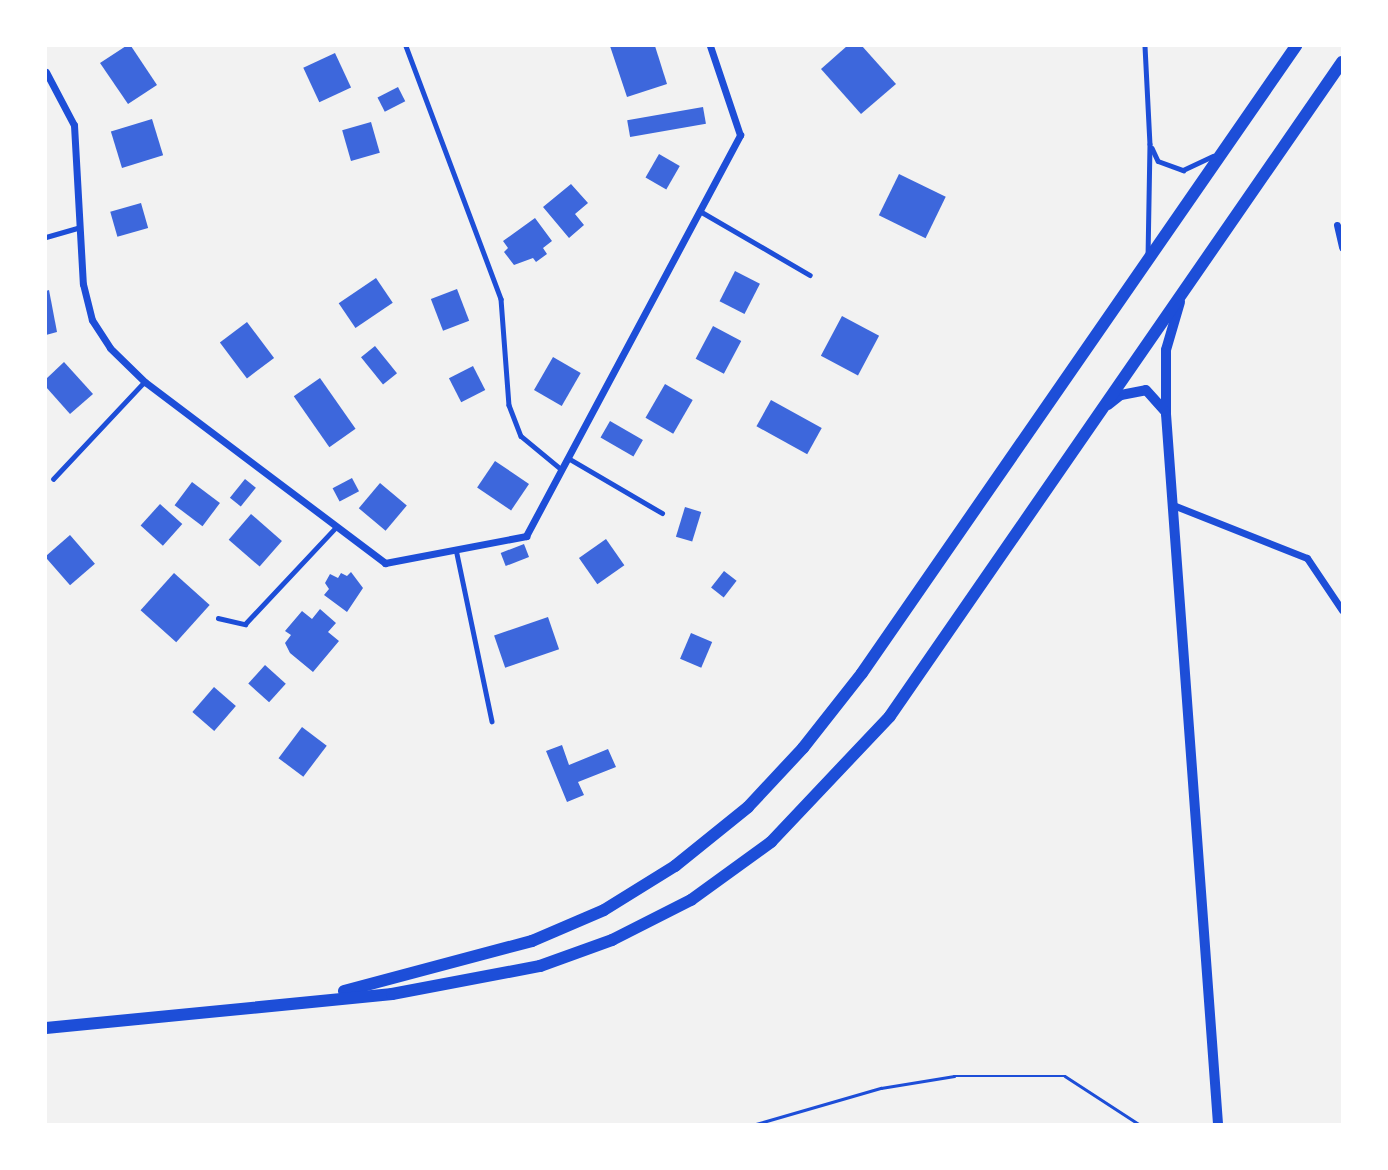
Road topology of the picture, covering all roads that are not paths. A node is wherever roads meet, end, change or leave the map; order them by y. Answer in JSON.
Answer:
{"nodes":[{"id":1,"x":406,"y":46,"type":"edge"},
{"id":2,"x":710,"y":46,"type":"edge"},
{"id":3,"x":1145,"y":46,"type":"edge"},
{"id":4,"x":1296,"y":46,"type":"edge"},
{"id":5,"x":1342,"y":62,"type":"edge"},
{"id":6,"x":46,"y":72,"type":"edge"},
{"id":7,"x":1227,"y":143,"type":"junction"},
{"id":8,"x":1150,"y":144,"type":"junction"},
{"id":9,"x":700,"y":211,"type":"junction"},
{"id":10,"x":1340,"y":224,"type":"edge"},
{"id":11,"x":78,"y":228,"type":"junction"},
{"id":12,"x":46,"y":237,"type":"edge"},
{"id":13,"x":1342,"y":247,"type":"edge"},
{"id":14,"x":1147,"y":256,"type":"junction"},
{"id":15,"x":810,"y":275,"type":"dead end"},
{"id":16,"x":1188,"y":284,"type":"junction"},
{"id":17,"x":145,"y":382,"type":"junction"},
{"id":18,"x":1107,"y":405,"type":"junction"},
{"id":19,"x":1166,"y":414,"type":"junction"},
{"id":20,"x":568,"y":457,"type":"junction"},
{"id":21,"x":561,"y":469,"type":"junction"},
{"id":22,"x":53,"y":479,"type":"dead end"},
{"id":23,"x":1173,"y":505,"type":"junction"},
{"id":24,"x":662,"y":513,"type":"dead end"},
{"id":25,"x":336,"y":527,"type":"junction"},
{"id":26,"x":456,"y":550,"type":"junction"},
{"id":27,"x":1342,"y":610,"type":"edge"},
{"id":28,"x":218,"y":618,"type":"dead end"},
{"id":29,"x":492,"y":721,"type":"dead end"},
{"id":30,"x":315,"y":999,"type":"junction"},
{"id":31,"x":46,"y":1028,"type":"edge"},
{"id":32,"x":1218,"y":1125,"type":"edge"}],
"edges":[{"from":1,"to":21,"type":"lane"},
{"from":2,"to":9,"type":"street"},
{"from":3,"to":8,"type":"lane"},
{"from":4,"to":7,"type":"main road"},
{"from":5,"to":16,"type":"main road"},
{"from":6,"to":11,"type":"street"},
{"from":7,"to":8,"type":"lane"},
{"from":7,"to":14,"type":"main road"},
{"from":8,"to":14,"type":"lane"},
{"from":9,"to":15,"type":"lane"},
{"from":9,"to":20,"type":"street"},
{"from":10,"to":13,"type":"street"},
{"from":11,"to":12,"type":"lane"},
{"from":11,"to":17,"type":"street"},
{"from":14,"to":30,"type":"main road"},
{"from":16,"to":18,"type":"main road"},
{"from":16,"to":19,"type":"street"},
{"from":17,"to":22,"type":"lane"},
{"from":17,"to":25,"type":"street"},
{"from":18,"to":19,"type":"street"},
{"from":18,"to":30,"type":"main road"},
{"from":19,"to":23,"type":"street"},
{"from":20,"to":21,"type":"street"},
{"from":20,"to":24,"type":"lane"},
{"from":21,"to":26,"type":"street"},
{"from":23,"to":27,"type":"street"},
{"from":23,"to":32,"type":"street"},
{"from":25,"to":26,"type":"street"},
{"from":25,"to":28,"type":"lane"},
{"from":26,"to":29,"type":"lane"},
{"from":30,"to":31,"type":"main road"}]}
